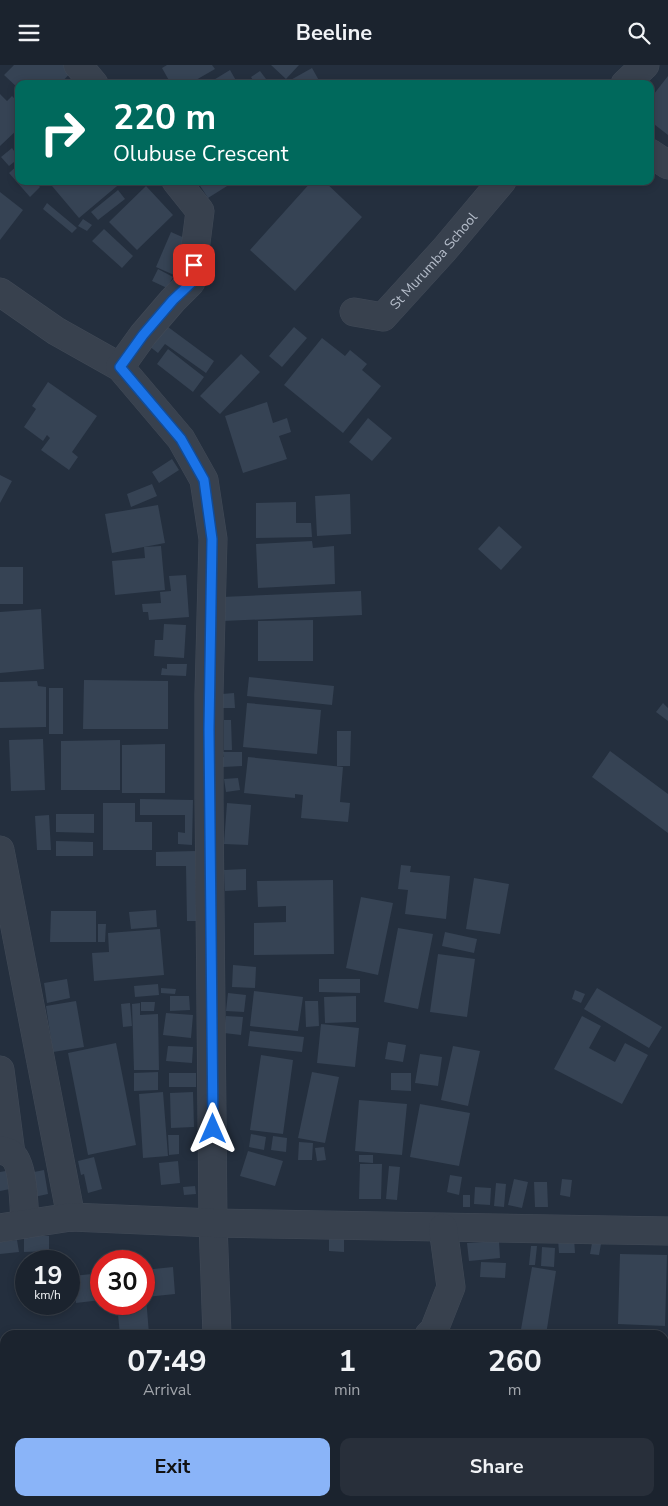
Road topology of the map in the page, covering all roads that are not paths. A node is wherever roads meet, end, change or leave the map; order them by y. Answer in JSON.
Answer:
{"nodes":[{"id":1,"x":78,"y":65,"type":"edge"},
{"id":2,"x":645,"y":65,"type":"edge"},
{"id":3,"x":652,"y":65,"type":"edge"},
{"id":4,"x":91,"y":80,"type":"edge"},
{"id":5,"x":629,"y":80,"type":"edge"},
{"id":6,"x":640,"y":80,"type":"edge"},
{"id":7,"x":654,"y":156,"type":"edge"},
{"id":8,"x":654,"y":160,"type":"edge"},
{"id":9,"x":668,"y":165,"type":"edge"},
{"id":10,"x":179,"y":185,"type":"edge"},
{"id":11,"x":499,"y":185,"type":"edge"},
{"id":12,"x":0,"y":293,"type":"edge"},
{"id":13,"x":354,"y":312,"type":"dead end"},
{"id":14,"x":120,"y":367,"type":"junction"},
{"id":15,"x":0,"y":850,"type":"edge"},
{"id":16,"x":0,"y":1070,"type":"edge"},
{"id":17,"x":6,"y":1152,"type":"edge"},
{"id":18,"x":71,"y":1217,"type":"junction"},
{"id":19,"x":214,"y":1223,"type":"junction"},
{"id":20,"x":12,"y":1226,"type":"edge"},
{"id":21,"x":443,"y":1228,"type":"junction"},
{"id":22,"x":668,"y":1231,"type":"edge"},
{"id":23,"x":217,"y":1330,"type":"edge"},
{"id":24,"x":434,"y":1330,"type":"edge"}],
"edges":[{"from":1,"to":4,"type":"street"},
{"from":2,"to":5,"type":"street"},
{"from":3,"to":6,"type":"street"},
{"from":7,"to":9,"type":"street"},
{"from":8,"to":9,"type":"street"},
{"from":10,"to":14,"type":"street"},
{"from":11,"to":13,"type":"street","name":"St Murumba School"},
{"from":12,"to":14,"type":"street"},
{"from":14,"to":19,"type":"street"},
{"from":15,"to":18,"type":"street"},
{"from":16,"to":17,"type":"street"},
{"from":17,"to":20,"type":"street"},
{"from":18,"to":19,"type":"street"},
{"from":18,"to":20,"type":"street"},
{"from":19,"to":21,"type":"street"},
{"from":19,"to":23,"type":"street"},
{"from":21,"to":22,"type":"street"},
{"from":21,"to":24,"type":"street"}]}
